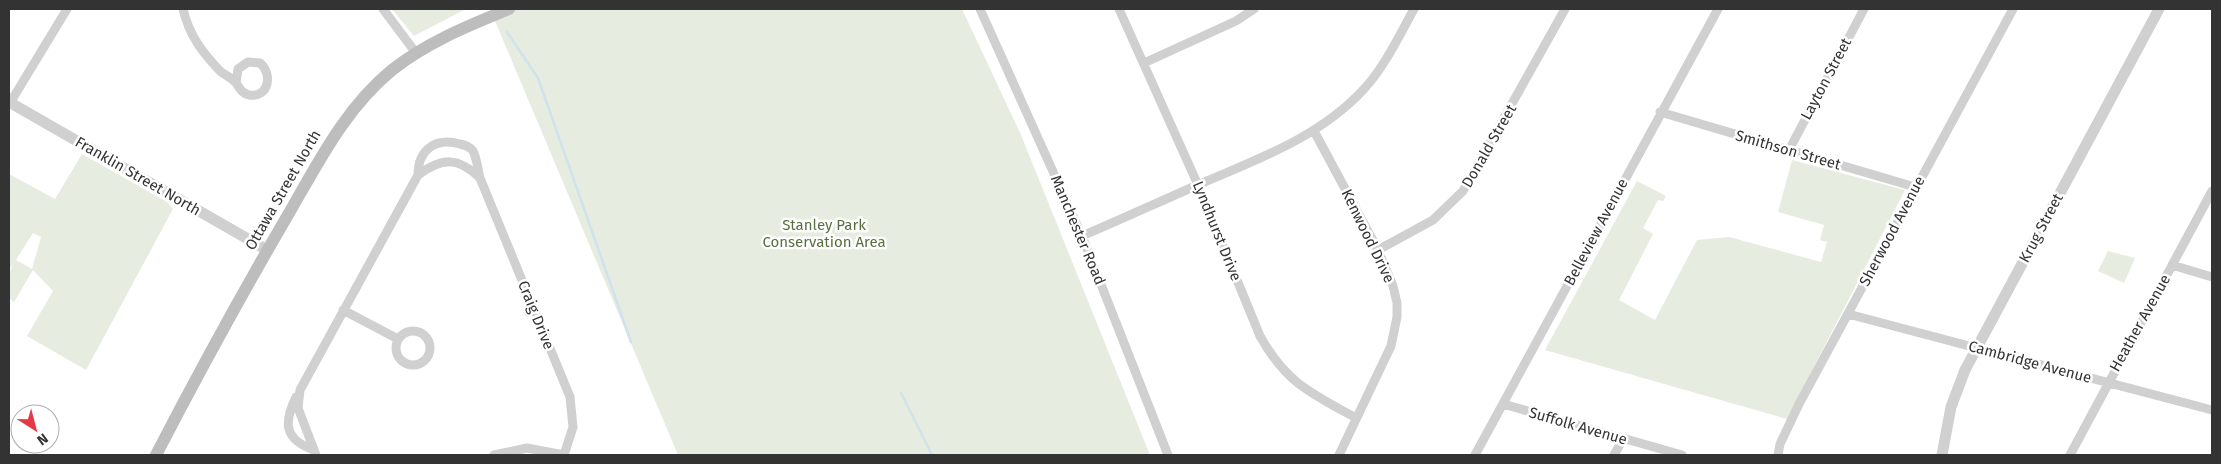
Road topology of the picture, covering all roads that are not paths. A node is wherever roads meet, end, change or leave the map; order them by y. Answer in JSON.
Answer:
{"nodes":[{"id":1,"x":66,"y":9,"type":"edge"},
{"id":2,"x":183,"y":9,"type":"edge"},
{"id":3,"x":383,"y":9,"type":"edge"},
{"id":4,"x":509,"y":9,"type":"edge"},
{"id":5,"x":980,"y":9,"type":"edge"},
{"id":6,"x":1119,"y":9,"type":"edge"},
{"id":7,"x":1254,"y":9,"type":"edge"},
{"id":8,"x":1414,"y":9,"type":"edge"},
{"id":9,"x":1565,"y":9,"type":"edge"},
{"id":10,"x":1718,"y":9,"type":"edge"},
{"id":11,"x":1864,"y":9,"type":"edge"},
{"id":12,"x":2013,"y":9,"type":"edge"},
{"id":13,"x":2159,"y":9,"type":"edge"},
{"id":14,"x":416,"y":53,"type":"junction"},
{"id":15,"x":1144,"y":62,"type":"junction"},
{"id":16,"x":236,"y":83,"type":"dead end"},
{"id":17,"x":10,"y":103,"type":"edge"},
{"id":18,"x":1660,"y":112,"type":"junction"},
{"id":19,"x":1314,"y":131,"type":"junction"},
{"id":20,"x":1789,"y":150,"type":"junction"},
{"id":21,"x":418,"y":175,"type":"junction"},
{"id":22,"x":480,"y":178,"type":"junction"},
{"id":23,"x":1198,"y":185,"type":"junction"},
{"id":24,"x":1915,"y":187,"type":"junction"},
{"id":25,"x":2212,"y":191,"type":"edge"},
{"id":26,"x":1082,"y":236,"type":"junction"},
{"id":27,"x":267,"y":250,"type":"junction"},
{"id":28,"x":1378,"y":250,"type":"junction"},
{"id":29,"x":2172,"y":265,"type":"junction"},
{"id":30,"x":2212,"y":277,"type":"edge"},
{"id":31,"x":343,"y":310,"type":"junction"},
{"id":32,"x":1848,"y":314,"type":"junction"},
{"id":33,"x":398,"y":340,"type":"dead end"},
{"id":34,"x":1977,"y":348,"type":"junction"},
{"id":35,"x":2108,"y":382,"type":"junction"},
{"id":36,"x":300,"y":390,"type":"junction"},
{"id":37,"x":1503,"y":404,"type":"junction"},
{"id":38,"x":2212,"y":410,"type":"edge"},
{"id":39,"x":1356,"y":418,"type":"junction"},
{"id":40,"x":1623,"y":439,"type":"junction"},
{"id":41,"x":315,"y":452,"type":"edge"},
{"id":42,"x":156,"y":455,"type":"edge"},
{"id":43,"x":494,"y":455,"type":"edge"},
{"id":44,"x":564,"y":455,"type":"edge"},
{"id":45,"x":1168,"y":455,"type":"edge"},
{"id":46,"x":1339,"y":455,"type":"edge"},
{"id":47,"x":1475,"y":455,"type":"edge"},
{"id":48,"x":1614,"y":455,"type":"edge"},
{"id":49,"x":1682,"y":455,"type":"edge"},
{"id":50,"x":1778,"y":455,"type":"edge"},
{"id":51,"x":1942,"y":455,"type":"edge"},
{"id":52,"x":2070,"y":455,"type":"edge"}],
"edges":[{"from":1,"to":17,"type":"street"},
{"from":2,"to":16,"type":"street"},
{"from":3,"to":14,"type":"street"},
{"from":4,"to":14,"type":"main road","name":"Ottawa Street North"},
{"from":5,"to":26,"type":"street","name":"Manchester Road"},
{"from":6,"to":15,"type":"street","name":"Lyndhurst Drive"},
{"from":7,"to":15,"type":"street"},
{"from":8,"to":19,"type":"street"},
{"from":9,"to":28,"type":"street","name":"Donald Street"},
{"from":10,"to":18,"type":"street","name":"Belleview Avenue"},
{"from":11,"to":20,"type":"street","name":"Layton Street"},
{"from":12,"to":24,"type":"street","name":"Sherwood Avenue"},
{"from":13,"to":34,"type":"street","name":"Krug Street"},
{"from":14,"to":27,"type":"main road","name":"Ottawa Street North"},
{"from":15,"to":23,"type":"street","name":"Lyndhurst Drive"},
{"from":17,"to":27,"type":"street","name":"Franklin Street North"},
{"from":18,"to":20,"type":"street","name":"Smithson Street"},
{"from":18,"to":37,"type":"street","name":"Belleview Avenue"},
{"from":19,"to":23,"type":"street"},
{"from":19,"to":28,"type":"street","name":"Kenwood Drive"},
{"from":20,"to":24,"type":"street","name":"Smithson Street"},
{"from":21,"to":22,"type":"street"},
{"from":21,"to":22,"type":"street","name":"Craig Drive"},
{"from":21,"to":31,"type":"street","name":"Craig Drive"},
{"from":22,"to":44,"type":"street","name":"Craig Drive"},
{"from":23,"to":26,"type":"street"},
{"from":23,"to":39,"type":"street","name":"Lyndhurst Drive"},
{"from":24,"to":32,"type":"street","name":"Sherwood Avenue"},
{"from":25,"to":29,"type":"street","name":"Heather Avenue"},
{"from":26,"to":45,"type":"street","name":"Manchester Road"},
{"from":27,"to":42,"type":"main road","name":"Ottawa Street North"},
{"from":28,"to":39,"type":"street","name":"Kenwood Drive"},
{"from":29,"to":30,"type":"street"},
{"from":29,"to":35,"type":"street","name":"Heather Avenue"},
{"from":31,"to":33,"type":"street"},
{"from":31,"to":36,"type":"street","name":"Craig Drive"},
{"from":32,"to":34,"type":"street","name":"Cambridge Avenue"},
{"from":32,"to":50,"type":"street","name":"Sherwood Avenue"},
{"from":34,"to":35,"type":"street","name":"Cambridge Avenue"},
{"from":34,"to":51,"type":"street","name":"Krug Street"},
{"from":35,"to":38,"type":"street","name":"Cambridge Avenue"},
{"from":35,"to":52,"type":"street","name":"Heather Avenue"},
{"from":36,"to":41,"type":"street","name":"Craig Drive"},
{"from":36,"to":41,"type":"street","name":"Craig Drive"},
{"from":37,"to":40,"type":"street","name":"Suffolk Avenue"},
{"from":37,"to":47,"type":"street","name":"Belleview Avenue"},
{"from":39,"to":46,"type":"street","name":"Kenwood Drive"},
{"from":40,"to":48,"type":"street"},
{"from":40,"to":49,"type":"street","name":"Suffolk Avenue"},
{"from":43,"to":44,"type":"street"}]}
